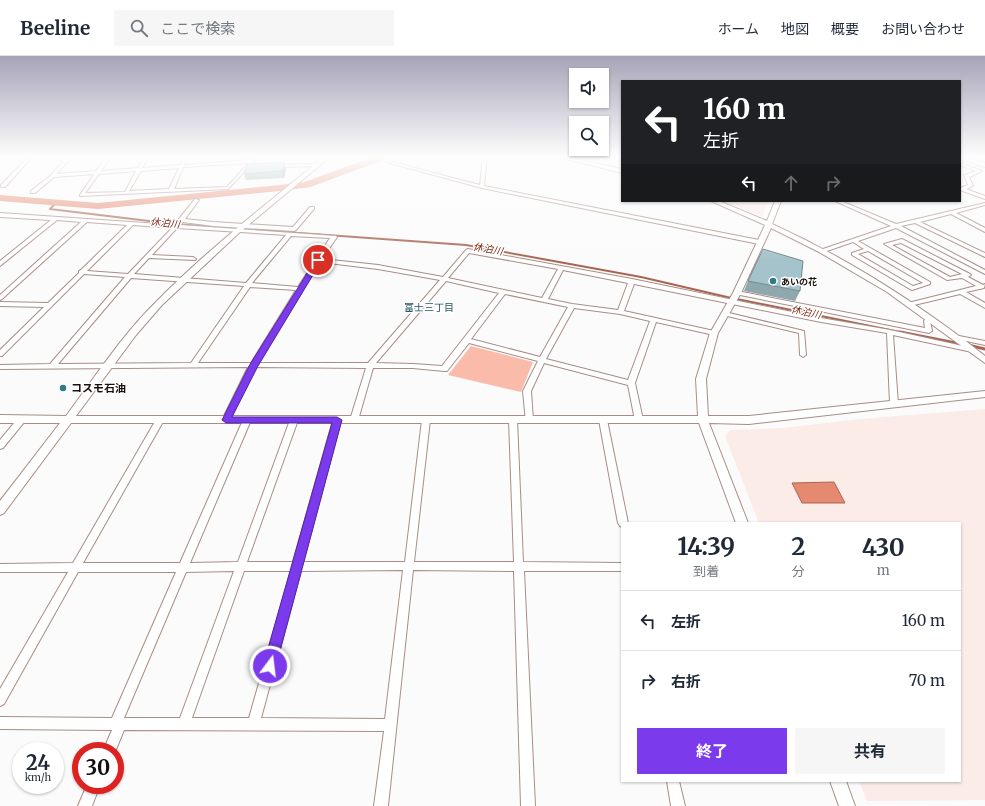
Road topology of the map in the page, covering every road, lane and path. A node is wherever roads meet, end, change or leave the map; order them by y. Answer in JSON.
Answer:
{"nodes":[{"id":1,"x":85,"y":191,"type":"edge"},
{"id":2,"x":166,"y":191,"type":"edge"},
{"id":3,"x":287,"y":191,"type":"edge"},
{"id":4,"x":502,"y":191,"type":"edge"},
{"id":5,"x":966,"y":191,"type":"edge"},
{"id":6,"x":126,"y":193,"type":"joint"},
{"id":7,"x":985,"y":198,"type":"edge"},
{"id":8,"x":197,"y":200,"type":"dead end"},
{"id":9,"x":716,"y":202,"type":"edge"},
{"id":10,"x":778,"y":202,"type":"edge"},
{"id":11,"x":840,"y":202,"type":"edge"},
{"id":12,"x":985,"y":204,"type":"edge"},
{"id":13,"x":312,"y":208,"type":"dead end"},
{"id":14,"x":951,"y":212,"type":"junction"},
{"id":15,"x":1,"y":215,"type":"edge"},
{"id":16,"x":55,"y":219,"type":"junction"},
{"id":17,"x":182,"y":220,"type":"junction"},
{"id":18,"x":85,"y":221,"type":"junction"},
{"id":19,"x":915,"y":221,"type":"junction"},
{"id":20,"x":131,"y":224,"type":"junction"},
{"id":21,"x":769,"y":224,"type":"junction"},
{"id":22,"x":896,"y":226,"type":"junction"},
{"id":23,"x":175,"y":227,"type":"junction"},
{"id":24,"x":241,"y":229,"type":"junction"},
{"id":25,"x":985,"y":230,"type":"edge"},
{"id":26,"x":289,"y":235,"type":"junction"},
{"id":27,"x":853,"y":240,"type":"junction"},
{"id":28,"x":759,"y":242,"type":"junction"},
{"id":29,"x":868,"y":249,"type":"junction"},
{"id":30,"x":822,"y":251,"type":"junction"},
{"id":31,"x":985,"y":255,"type":"edge"},
{"id":32,"x":147,"y":256,"type":"junction"},
{"id":33,"x":193,"y":259,"type":"dead end"},
{"id":34,"x":318,"y":260,"type":"junction"},
{"id":35,"x":0,"y":264,"type":"edge"},
{"id":36,"x":921,"y":264,"type":"junction"},
{"id":37,"x":561,"y":268,"type":"junction"},
{"id":38,"x":902,"y":269,"type":"junction"},
{"id":39,"x":81,"y":272,"type":"junction"},
{"id":40,"x":985,"y":272,"type":"edge"},
{"id":41,"x":129,"y":276,"type":"junction"},
{"id":42,"x":964,"y":276,"type":"junction"},
{"id":43,"x":444,"y":279,"type":"junction"},
{"id":44,"x":184,"y":281,"type":"junction"},
{"id":45,"x":632,"y":281,"type":"junction"},
{"id":46,"x":248,"y":285,"type":"junction"},
{"id":47,"x":984,"y":286,"type":"edge"},
{"id":48,"x":301,"y":289,"type":"junction"},
{"id":49,"x":503,"y":292,"type":"junction"},
{"id":50,"x":961,"y":292,"type":"junction"},
{"id":51,"x":734,"y":297,"type":"junction"},
{"id":52,"x":0,"y":298,"type":"edge"},
{"id":53,"x":544,"y":300,"type":"junction"},
{"id":54,"x":0,"y":304,"type":"edge"},
{"id":55,"x":49,"y":304,"type":"junction"},
{"id":56,"x":910,"y":304,"type":"junction"},
{"id":57,"x":572,"y":306,"type":"junction"},
{"id":58,"x":985,"y":306,"type":"edge"},
{"id":59,"x":620,"y":312,"type":"junction"},
{"id":60,"x":725,"y":314,"type":"junction"},
{"id":61,"x":929,"y":318,"type":"junction"},
{"id":62,"x":653,"y":320,"type":"junction"},
{"id":63,"x":890,"y":332,"type":"junction"},
{"id":64,"x":714,"y":333,"type":"junction"},
{"id":65,"x":956,"y":338,"type":"junction"},
{"id":66,"x":467,"y":340,"type":"junction"},
{"id":67,"x":985,"y":343,"type":"edge"},
{"id":68,"x":970,"y":348,"type":"junction"},
{"id":69,"x":0,"y":354,"type":"edge"},
{"id":70,"x":803,"y":355,"type":"dead end"},
{"id":71,"x":542,"y":360,"type":"junction"},
{"id":72,"x":985,"y":360,"type":"edge"},
{"id":73,"x":193,"y":365,"type":"junction"},
{"id":74,"x":254,"y":366,"type":"junction"},
{"id":75,"x":370,"y":366,"type":"junction"},
{"id":76,"x":0,"y":367,"type":"edge"},
{"id":77,"x":52,"y":367,"type":"junction"},
{"id":78,"x":108,"y":367,"type":"junction"},
{"id":79,"x":632,"y":383,"type":"junction"},
{"id":80,"x":985,"y":394,"type":"edge"},
{"id":81,"x":894,"y":404,"type":"junction"},
{"id":82,"x":0,"y":419,"type":"edge"},
{"id":83,"x":22,"y":419,"type":"junction"},
{"id":84,"x":68,"y":420,"type":"junction"},
{"id":85,"x":160,"y":420,"type":"junction"},
{"id":86,"x":226,"y":420,"type":"junction"},
{"id":87,"x":247,"y":420,"type":"junction"},
{"id":88,"x":294,"y":420,"type":"junction"},
{"id":89,"x":337,"y":420,"type":"junction"},
{"id":90,"x":354,"y":420,"type":"junction"},
{"id":91,"x":426,"y":420,"type":"junction"},
{"id":92,"x":513,"y":420,"type":"junction"},
{"id":93,"x":529,"y":420,"type":"junction"},
{"id":94,"x":603,"y":420,"type":"junction"},
{"id":95,"x":639,"y":420,"type":"junction"},
{"id":96,"x":703,"y":420,"type":"junction"},
{"id":97,"x":0,"y":446,"type":"edge"},
{"id":98,"x":0,"y":510,"type":"edge"},
{"id":99,"x":623,"y":522,"type":"edge"},
{"id":100,"x":742,"y":522,"type":"edge"},
{"id":101,"x":409,"y":566,"type":"junction"},
{"id":102,"x":76,"y":567,"type":"junction"},
{"id":103,"x":183,"y":567,"type":"junction"},
{"id":104,"x":241,"y":567,"type":"junction"},
{"id":105,"x":297,"y":567,"type":"junction"},
{"id":106,"x":519,"y":567,"type":"junction"},
{"id":107,"x":621,"y":567,"type":"edge"},
{"id":108,"x":0,"y":568,"type":"edge"},
{"id":109,"x":0,"y":700,"type":"edge"},
{"id":110,"x":0,"y":723,"type":"edge"},
{"id":111,"x":254,"y":723,"type":"junction"},
{"id":112,"x":118,"y":724,"type":"junction"},
{"id":113,"x":184,"y":724,"type":"junction"},
{"id":114,"x":391,"y":725,"type":"junction"},
{"id":115,"x":112,"y":742,"type":"edge"},
{"id":116,"x":673,"y":782,"type":"edge"},
{"id":117,"x":838,"y":782,"type":"edge"},
{"id":118,"x":90,"y":794,"type":"edge"},
{"id":119,"x":85,"y":806,"type":"edge"},
{"id":120,"x":381,"y":806,"type":"edge"},
{"id":121,"x":528,"y":806,"type":"edge"},
{"id":122,"x":678,"y":806,"type":"edge"},
{"id":123,"x":847,"y":806,"type":"edge"}],
"edges":[{"from":1,"to":6,"type":"street"},
{"from":2,"to":6,"type":"street"},
{"from":3,"to":24,"type":"street"},
{"from":4,"to":28,"type":"street"},
{"from":5,"to":7,"type":"street"},
{"from":8,"to":17,"type":"street"},
{"from":9,"to":21,"type":"street"},
{"from":10,"to":21,"type":"street"},
{"from":11,"to":22,"type":"street"},
{"from":12,"to":14,"type":"street"},
{"from":13,"to":24,"type":"street"},
{"from":14,"to":19,"type":"street"},
{"from":14,"to":25,"type":"street"},
{"from":15,"to":16,"type":"street"},
{"from":16,"to":18,"type":"street"},
{"from":16,"to":35,"type":"street"},
{"from":17,"to":23,"type":"street"},
{"from":17,"to":24,"type":"street"},
{"from":18,"to":20,"type":"street"},
{"from":18,"to":52,"type":"street"},
{"from":19,"to":22,"type":"street"},
{"from":19,"to":31,"type":"street"},
{"from":20,"to":23,"type":"street"},
{"from":20,"to":39,"type":"street"},
{"from":21,"to":28,"type":"street"},
{"from":21,"to":30,"type":"street"},
{"from":22,"to":27,"type":"street"},
{"from":22,"to":40,"type":"street"},
{"from":23,"to":24,"type":"street"},
{"from":23,"to":32,"type":"street"},
{"from":24,"to":26,"type":"street"},
{"from":24,"to":44,"type":"street"},
{"from":26,"to":34,"type":"street"},
{"from":26,"to":46,"type":"street"},
{"from":27,"to":29,"type":"street"},
{"from":27,"to":30,"type":"street"},
{"from":28,"to":51,"type":"street"},
{"from":29,"to":38,"type":"street"},
{"from":29,"to":38,"type":"street"},
{"from":30,"to":56,"type":"street"},
{"from":32,"to":33,"type":"street"},
{"from":32,"to":41,"type":"street"},
{"from":34,"to":43,"type":"street"},
{"from":34,"to":48,"type":"street"},
{"from":36,"to":38,"type":"street"},
{"from":36,"to":42,"type":"street"},
{"from":36,"to":42,"type":"street"},
{"from":37,"to":43,"type":"street"},
{"from":37,"to":45,"type":"street"},
{"from":37,"to":53,"type":"street"},
{"from":39,"to":41,"type":"street"},
{"from":39,"to":55,"type":"street"},
{"from":41,"to":44,"type":"street"},
{"from":41,"to":77,"type":"street"},
{"from":42,"to":47,"type":"street"},
{"from":43,"to":49,"type":"street"},
{"from":43,"to":75,"type":"street"},
{"from":44,"to":46,"type":"street"},
{"from":44,"to":78,"type":"street"},
{"from":45,"to":51,"type":"street"},
{"from":45,"to":59,"type":"street"},
{"from":46,"to":48,"type":"street"},
{"from":46,"to":73,"type":"street"},
{"from":47,"to":50,"type":"street"},
{"from":48,"to":74,"type":"street"},
{"from":49,"to":53,"type":"street"},
{"from":49,"to":66,"type":"street"},
{"from":50,"to":56,"type":"street"},
{"from":50,"to":58,"type":"street"},
{"from":51,"to":60,"type":"street"},
{"from":51,"to":61,"type":"street"},
{"from":51,"to":63,"type":"street"},
{"from":53,"to":57,"type":"street"},
{"from":54,"to":55,"type":"street"},
{"from":55,"to":69,"type":"street"},
{"from":56,"to":61,"type":"street"},
{"from":57,"to":59,"type":"street"},
{"from":57,"to":71,"type":"street"},
{"from":59,"to":62,"type":"street"},
{"from":60,"to":64,"type":"street"},
{"from":60,"to":70,"type":"street"},
{"from":61,"to":65,"type":"street"},
{"from":62,"to":64,"type":"street"},
{"from":62,"to":79,"type":"street"},
{"from":63,"to":68,"type":"street"},
{"from":63,"to":81,"type":"street"},
{"from":64,"to":96,"type":"street"},
{"from":65,"to":67,"type":"street"},
{"from":65,"to":68,"type":"street"},
{"from":66,"to":71,"type":"street"},
{"from":66,"to":75,"type":"street"},
{"from":68,"to":72,"type":"street"},
{"from":71,"to":79,"type":"street"},
{"from":71,"to":93,"type":"street"},
{"from":73,"to":74,"type":"street"},
{"from":73,"to":78,"type":"street"},
{"from":74,"to":75,"type":"street"},
{"from":74,"to":86,"type":"street"},
{"from":75,"to":90,"type":"street"},
{"from":76,"to":77,"type":"street"},
{"from":77,"to":78,"type":"street"},
{"from":78,"to":84,"type":"street"},
{"from":79,"to":95,"type":"street"},
{"from":80,"to":81,"type":"street"},
{"from":81,"to":96,"type":"street"},
{"from":82,"to":83,"type":"street"},
{"from":83,"to":84,"type":"street"},
{"from":83,"to":97,"type":"street"},
{"from":84,"to":85,"type":"street"},
{"from":84,"to":98,"type":"street"},
{"from":85,"to":86,"type":"street"},
{"from":85,"to":102,"type":"street"},
{"from":86,"to":87,"type":"street"},
{"from":87,"to":88,"type":"street"},
{"from":87,"to":103,"type":"street"},
{"from":88,"to":89,"type":"street"},
{"from":88,"to":104,"type":"street"},
{"from":89,"to":90,"type":"street"},
{"from":89,"to":105,"type":"street"},
{"from":90,"to":91,"type":"street"},
{"from":91,"to":92,"type":"street"},
{"from":91,"to":101,"type":"street"},
{"from":92,"to":93,"type":"street"},
{"from":92,"to":106,"type":"street"},
{"from":93,"to":94,"type":"street"},
{"from":94,"to":95,"type":"street"},
{"from":94,"to":99,"type":"street"},
{"from":95,"to":96,"type":"street"},
{"from":96,"to":100,"type":"street"},
{"from":101,"to":105,"type":"street"},
{"from":101,"to":106,"type":"street"},
{"from":101,"to":114,"type":"street"},
{"from":102,"to":103,"type":"street"},
{"from":102,"to":108,"type":"street"},
{"from":102,"to":109,"type":"street"},
{"from":103,"to":104,"type":"street"},
{"from":103,"to":112,"type":"street"},
{"from":104,"to":105,"type":"street"},
{"from":104,"to":113,"type":"street"},
{"from":105,"to":111,"type":"street"},
{"from":106,"to":107,"type":"street"},
{"from":106,"to":121,"type":"street"},
{"from":110,"to":112,"type":"street"},
{"from":111,"to":113,"type":"street"},
{"from":111,"to":114,"type":"street"},
{"from":112,"to":113,"type":"street"},
{"from":112,"to":115,"type":"street"},
{"from":114,"to":120,"type":"street"},
{"from":116,"to":122,"type":"street"},
{"from":117,"to":123,"type":"street"},
{"from":118,"to":119,"type":"street"}]}
